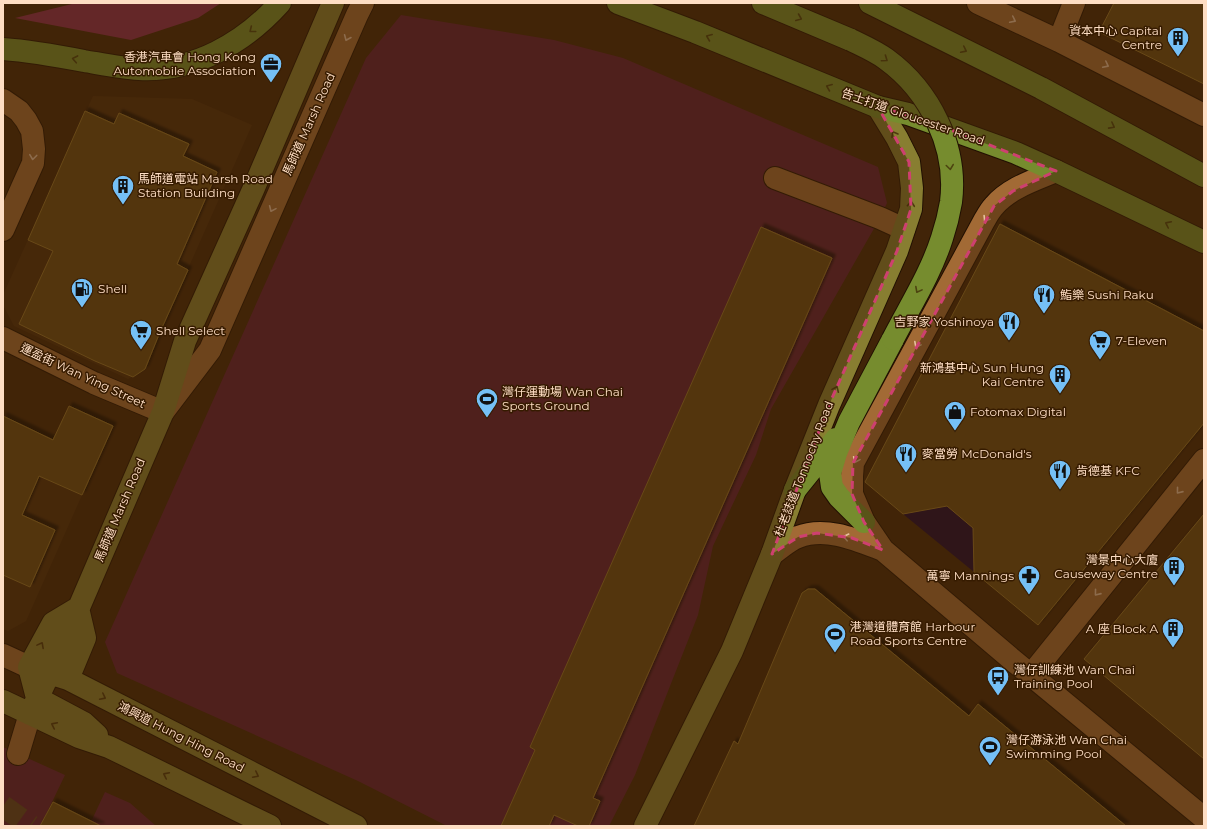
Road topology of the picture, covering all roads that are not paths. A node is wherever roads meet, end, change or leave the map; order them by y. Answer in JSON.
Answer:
{"nodes":[{"id":1,"x":280,"y":3,"type":"edge"},
{"id":2,"x":333,"y":3,"type":"edge"},
{"id":3,"x":363,"y":3,"type":"edge"},
{"id":4,"x":618,"y":3,"type":"edge"},
{"id":5,"x":763,"y":3,"type":"edge"},
{"id":6,"x":870,"y":3,"type":"edge"},
{"id":7,"x":978,"y":3,"type":"edge"},
{"id":8,"x":1074,"y":3,"type":"edge"},
{"id":9,"x":1059,"y":41,"type":"junction"},
{"id":10,"x":3,"y":49,"type":"edge"},
{"id":11,"x":3,"y":100,"type":"edge"},
{"id":12,"x":878,"y":107,"type":"junction"},
{"id":13,"x":1204,"y":115,"type":"edge"},
{"id":14,"x":1056,"y":171,"type":"junction"},
{"id":15,"x":1204,"y":176,"type":"edge"},
{"id":16,"x":775,"y":178,"type":"dead end"},
{"id":17,"x":904,"y":229,"type":"junction"},
{"id":18,"x":3,"y":230,"type":"edge"},
{"id":19,"x":1204,"y":242,"type":"edge"},
{"id":20,"x":3,"y":338,"type":"edge"},
{"id":21,"x":162,"y":412,"type":"junction"},
{"id":22,"x":849,"y":422,"type":"junction"},
{"id":23,"x":1204,"y":460,"type":"edge"},
{"id":24,"x":795,"y":490,"type":"junction"},
{"id":25,"x":864,"y":522,"type":"junction"},
{"id":26,"x":883,"y":550,"type":"junction"},
{"id":27,"x":772,"y":554,"type":"junction"},
{"id":28,"x":78,"y":608,"type":"junction"},
{"id":29,"x":3,"y":655,"type":"edge"},
{"id":30,"x":49,"y":673,"type":"junction"},
{"id":31,"x":1031,"y":675,"type":"junction"},
{"id":32,"x":3,"y":701,"type":"edge"},
{"id":33,"x":34,"y":706,"type":"junction"},
{"id":34,"x":18,"y":754,"type":"dead end"},
{"id":35,"x":1204,"y":818,"type":"edge"},
{"id":36,"x":270,"y":826,"type":"edge"},
{"id":37,"x":356,"y":826,"type":"edge"},
{"id":38,"x":645,"y":826,"type":"edge"}],
"edges":[{"from":1,"to":10,"type":"highway","one_way":true},
{"from":2,"to":21,"type":"main road","name":"馬師道 Marsh Road"},
{"from":3,"to":21,"type":"street","name":"馬師道 Marsh Road","one_way":true},
{"from":12,"to":4,"type":"highway","name":"告士打道 Gloucester Road","one_way":true},
{"from":5,"to":22,"type":"highway","one_way":true,"bridge":true},
{"from":6,"to":15,"type":"highway","one_way":true},
{"from":7,"to":9,"type":"street","one_way":true},
{"from":8,"to":9,"type":"street"},
{"from":9,"to":13,"type":"street","one_way":true},
{"from":11,"to":18,"type":"street","one_way":true},
{"from":12,"to":14,"type":"highway","name":"告士打道 Gloucester Road"},
{"from":17,"to":12,"type":"main road","name":"杜老誌道 Tonnochy Road","one_way":true},
{"from":19,"to":14,"type":"highway","name":"告士打道 Gloucester Road","one_way":true},
{"from":14,"to":25,"type":"street","one_way":true},
{"from":16,"to":17,"type":"street"},
{"from":24,"to":17,"type":"main road","name":"杜老誌道 Tonnochy Road","one_way":true},
{"from":20,"to":21,"type":"street","name":"運盈街 Wan Ying Street"},
{"from":21,"to":28,"type":"main road","name":"馬師道 Marsh Road"},
{"from":22,"to":24,"type":"highway"},
{"from":22,"to":25,"type":"highway"},
{"from":23,"to":31,"type":"street","one_way":true},
{"from":24,"to":27,"type":"main road","name":"杜老誌道 Tonnochy Road"},
{"from":25,"to":26,"type":"street"},
{"from":26,"to":27,"type":"street","one_way":true},
{"from":26,"to":31,"type":"street"},
{"from":27,"to":38,"type":"main road","name":"杜老誌道 Tonnochy Road"},
{"from":30,"to":28,"type":"main road","one_way":true},
{"from":28,"to":30,"type":"main road"},
{"from":29,"to":30,"type":"street","name":"鴻興道 Hung Hing Road"},
{"from":30,"to":33,"type":"main road"},
{"from":30,"to":37,"type":"main road","name":"鴻興道 Hung Hing Road","one_way":true},
{"from":31,"to":35,"type":"street"},
{"from":32,"to":33,"type":"main road"},
{"from":33,"to":34,"type":"street"},
{"from":36,"to":33,"type":"main road","one_way":true}]}
